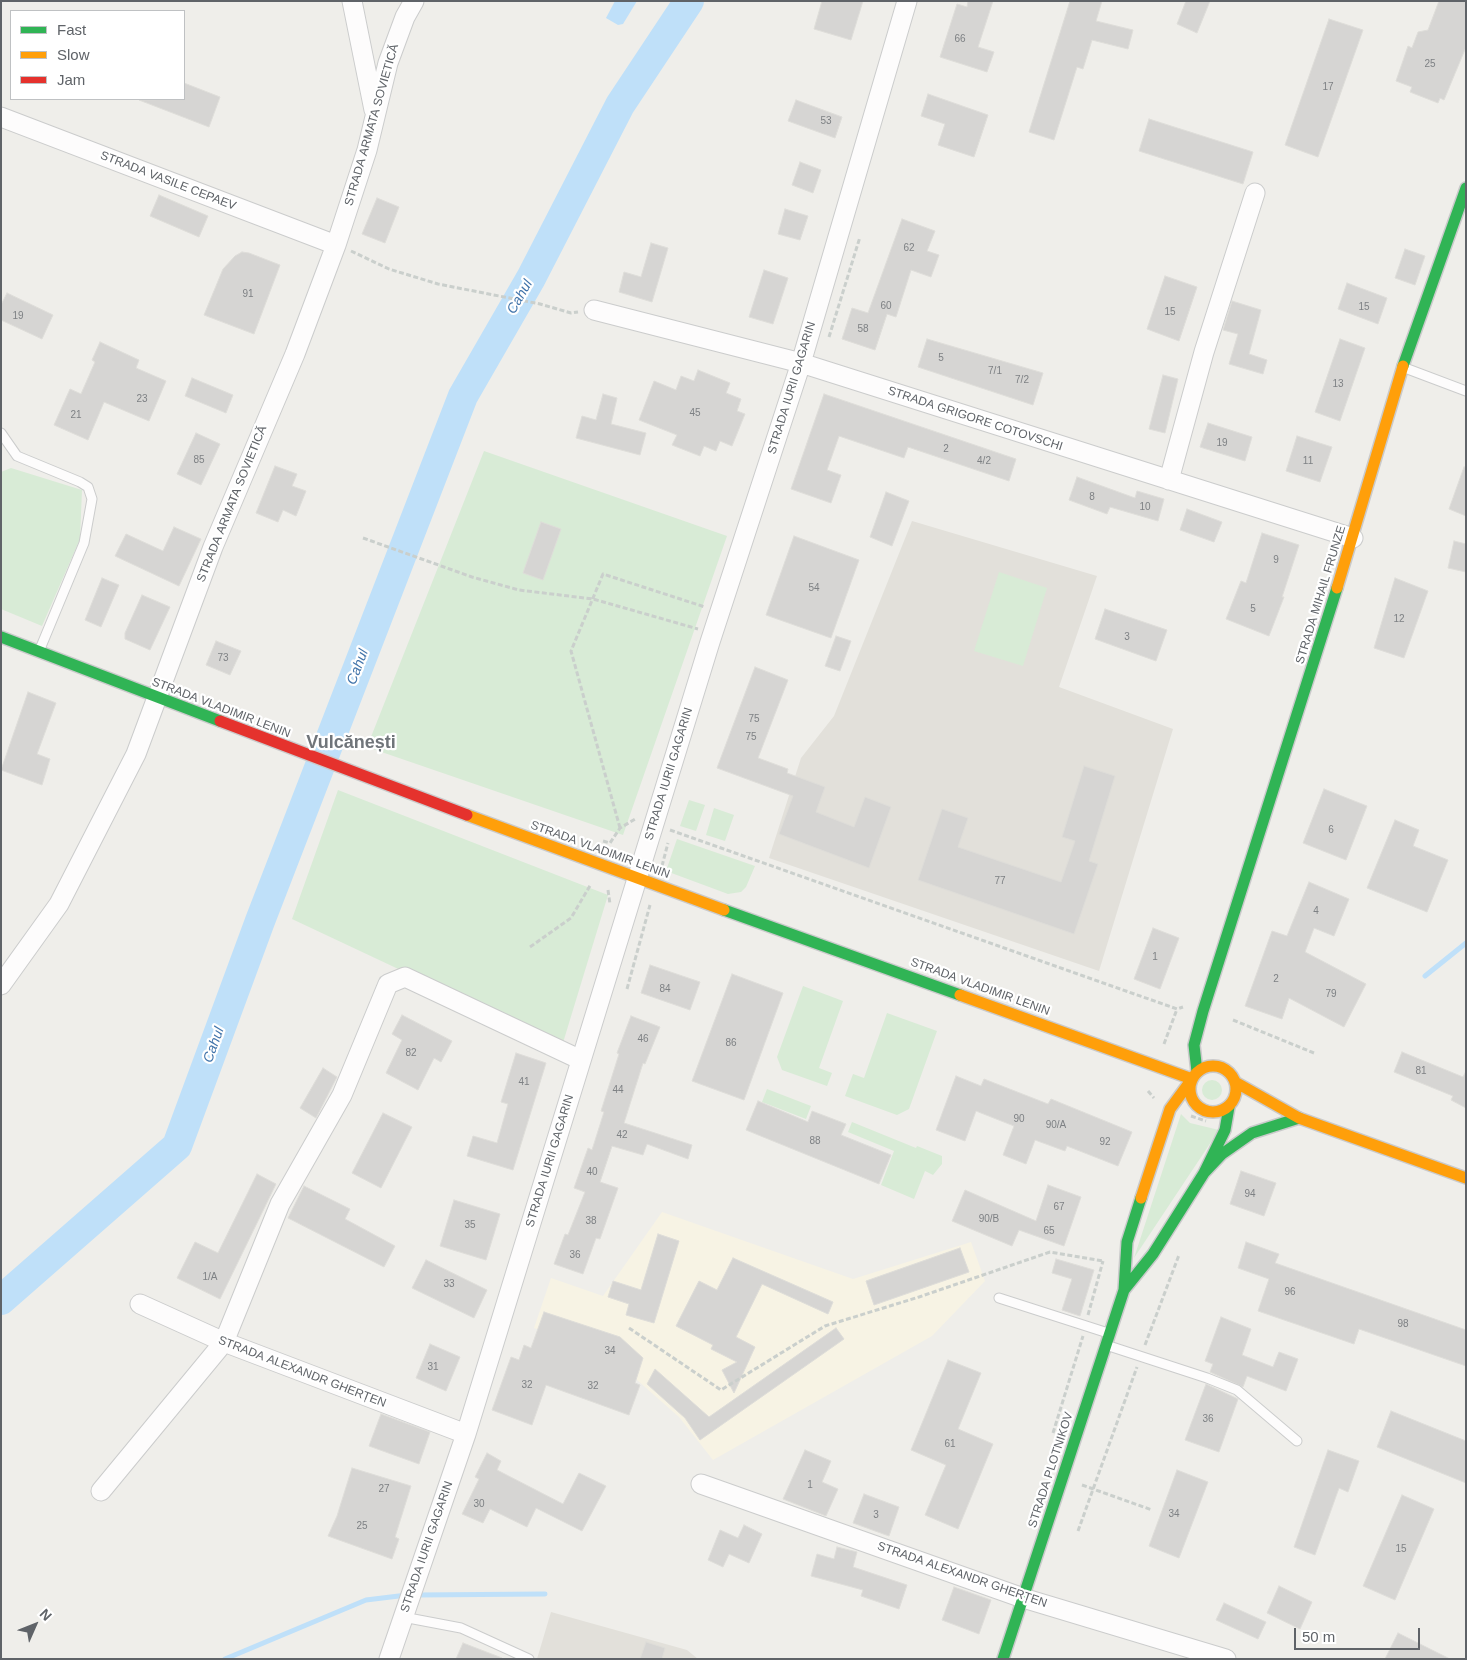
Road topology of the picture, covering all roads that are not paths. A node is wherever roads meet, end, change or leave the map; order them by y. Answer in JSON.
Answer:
{"nodes":[{"id":1,"x":352,"y":1,"type":"edge"},
{"id":2,"x":414,"y":1,"type":"edge"},
{"id":3,"x":907,"y":1,"type":"edge"},
{"id":4,"x":1,"y":117,"type":"edge"},
{"id":5,"x":375,"y":117,"type":"junction"},
{"id":6,"x":1466,"y":188,"type":"edge"},
{"id":7,"x":1255,"y":193,"type":"dead end"},
{"id":8,"x":336,"y":245,"type":"junction"},
{"id":9,"x":594,"y":310,"type":"road end"},
{"id":10,"x":801,"y":363,"type":"junction"},
{"id":11,"x":1403,"y":367,"type":"junction"},
{"id":12,"x":1466,"y":391,"type":"edge"},
{"id":13,"x":1,"y":433,"type":"edge"},
{"id":14,"x":1169,"y":480,"type":"junction"},
{"id":15,"x":1354,"y":538,"type":"junction"},
{"id":16,"x":1,"y":637,"type":"edge"},
{"id":17,"x":39,"y":651,"type":"junction"},
{"id":18,"x":158,"y":699,"type":"junction"},
{"id":19,"x":636,"y":878,"type":"junction"},
{"id":20,"x":1,"y":985,"type":"edge"},
{"id":21,"x":1204,"y":1011,"type":"junction"},
{"id":22,"x":1206,"y":1039,"type":"dead end"},
{"id":23,"x":1212,"y":1053,"type":"dead end"},
{"id":24,"x":581,"y":1060,"type":"junction"},
{"id":25,"x":1219,"y":1067,"type":"junction"},
{"id":26,"x":1195,"y":1075,"type":"junction"},
{"id":27,"x":1235,"y":1082,"type":"junction"},
{"id":28,"x":1234,"y":1108,"type":"junction"},
{"id":29,"x":1266,"y":1114,"type":"dead end"},
{"id":30,"x":1299,"y":1118,"type":"junction"},
{"id":31,"x":1204,"y":1173,"type":"junction"},
{"id":32,"x":1466,"y":1178,"type":"edge"},
{"id":33,"x":1124,"y":1290,"type":"junction"},
{"id":34,"x":999,"y":1298,"type":"dead end"},
{"id":35,"x":140,"y":1304,"type":"dead end"},
{"id":36,"x":1108,"y":1339,"type":"junction"},
{"id":37,"x":224,"y":1342,"type":"junction"},
{"id":38,"x":466,"y":1434,"type":"junction"},
{"id":39,"x":1297,"y":1441,"type":"dead end"},
{"id":40,"x":701,"y":1484,"type":"dead end"},
{"id":41,"x":101,"y":1491,"type":"dead end"},
{"id":42,"x":1023,"y":1598,"type":"junction"},
{"id":43,"x":403,"y":1617,"type":"junction"},
{"id":44,"x":389,"y":1659,"type":"edge"},
{"id":45,"x":530,"y":1659,"type":"edge"},
{"id":46,"x":1003,"y":1659,"type":"edge"},
{"id":47,"x":1226,"y":1659,"type":"edge"}],
"edges":[{"from":1,"to":5,"type":"street"},
{"from":2,"to":5,"type":"street","name":"STRADA ARMATA SOVIETICĂ"},
{"from":3,"to":10,"type":"street","name":"STRADA IURII GAGARIN"},
{"from":4,"to":8,"type":"street","name":"STRADA VASILE CEPAEV"},
{"from":5,"to":8,"type":"street","name":"STRADA ARMATA SOVIETICĂ"},
{"from":6,"to":11,"type":"main road","name":"STRADA MIHAIL FRUNZE"},
{"from":7,"to":14,"type":"street"},
{"from":8,"to":18,"type":"street","name":"STRADA ARMATA SOVIETICĂ"},
{"from":9,"to":10,"type":"street","name":"STRADA GRIGORE COTOVSCHI"},
{"from":10,"to":14,"type":"street","name":"STRADA GRIGORE COTOVSCHI"},
{"from":10,"to":19,"type":"street","name":"STRADA IURII GAGARIN"},
{"from":11,"to":12,"type":"lane"},
{"from":11,"to":15,"type":"main road","name":"STRADA MIHAIL FRUNZE"},
{"from":13,"to":17,"type":"lane"},
{"from":14,"to":15,"type":"street","name":"STRADA GRIGORE COTOVSCHI"},
{"from":15,"to":21,"type":"main road","name":"STRADA MIHAIL FRUNZE"},
{"from":16,"to":17,"type":"main road","name":"STRADA VLADIMIR LENIN"},
{"from":17,"to":18,"type":"main road","name":"STRADA VLADIMIR LENIN"},
{"from":18,"to":19,"type":"main road","name":"STRADA VLADIMIR LENIN"},
{"from":18,"to":20,"type":"street","name":"STRADA ARMATA SOVIETICĂ"},
{"from":19,"to":24,"type":"street","name":"STRADA IURII GAGARIN"},
{"from":19,"to":26,"type":"main road","name":"STRADA VLADIMIR LENIN"},
{"from":21,"to":22,"type":"main road","name":"STRADA MIHAIL FRUNZE"},
{"from":21,"to":26,"type":"main road","name":"STRADA MIHAIL FRUNZE"},
{"from":23,"to":25,"type":"main road"},
{"from":24,"to":37,"type":"street"},
{"from":24,"to":38,"type":"street","name":"STRADA IURII GAGARIN"},
{"from":25,"to":26,"type":"main road"},
{"from":25,"to":27,"type":"main road"},
{"from":26,"to":28,"type":"main road"},
{"from":26,"to":33,"type":"main road","name":"STRADA PLOTNIKOV"},
{"from":27,"to":28,"type":"main road"},
{"from":27,"to":30,"type":"main road"},
{"from":28,"to":31,"type":"main road","name":"STRADA PLOTNIKOV"},
{"from":29,"to":30,"type":"main road"},
{"from":30,"to":31,"type":"main road"},
{"from":30,"to":32,"type":"main road"},
{"from":31,"to":33,"type":"main road","name":"STRADA PLOTNIKOV"},
{"from":33,"to":36,"type":"main road","name":"STRADA PLOTNIKOV"},
{"from":34,"to":36,"type":"lane"},
{"from":35,"to":37,"type":"street","name":"STRADA ALEXANDR GHERȚEN"},
{"from":36,"to":39,"type":"lane"},
{"from":36,"to":42,"type":"main road","name":"STRADA PLOTNIKOV"},
{"from":37,"to":38,"type":"street","name":"STRADA ALEXANDR GHERȚEN"},
{"from":37,"to":41,"type":"street"},
{"from":38,"to":43,"type":"street","name":"STRADA IURII GAGARIN"},
{"from":40,"to":42,"type":"street","name":"STRADA ALEXANDR GHERȚEN"},
{"from":42,"to":46,"type":"main road","name":"STRADA PLOTNIKOV"},
{"from":42,"to":47,"type":"street","name":"STRADA ALEXANDR GHERȚEN"},
{"from":43,"to":44,"type":"street","name":"STRADA IURII GAGARIN"},
{"from":43,"to":45,"type":"lane"}]}
